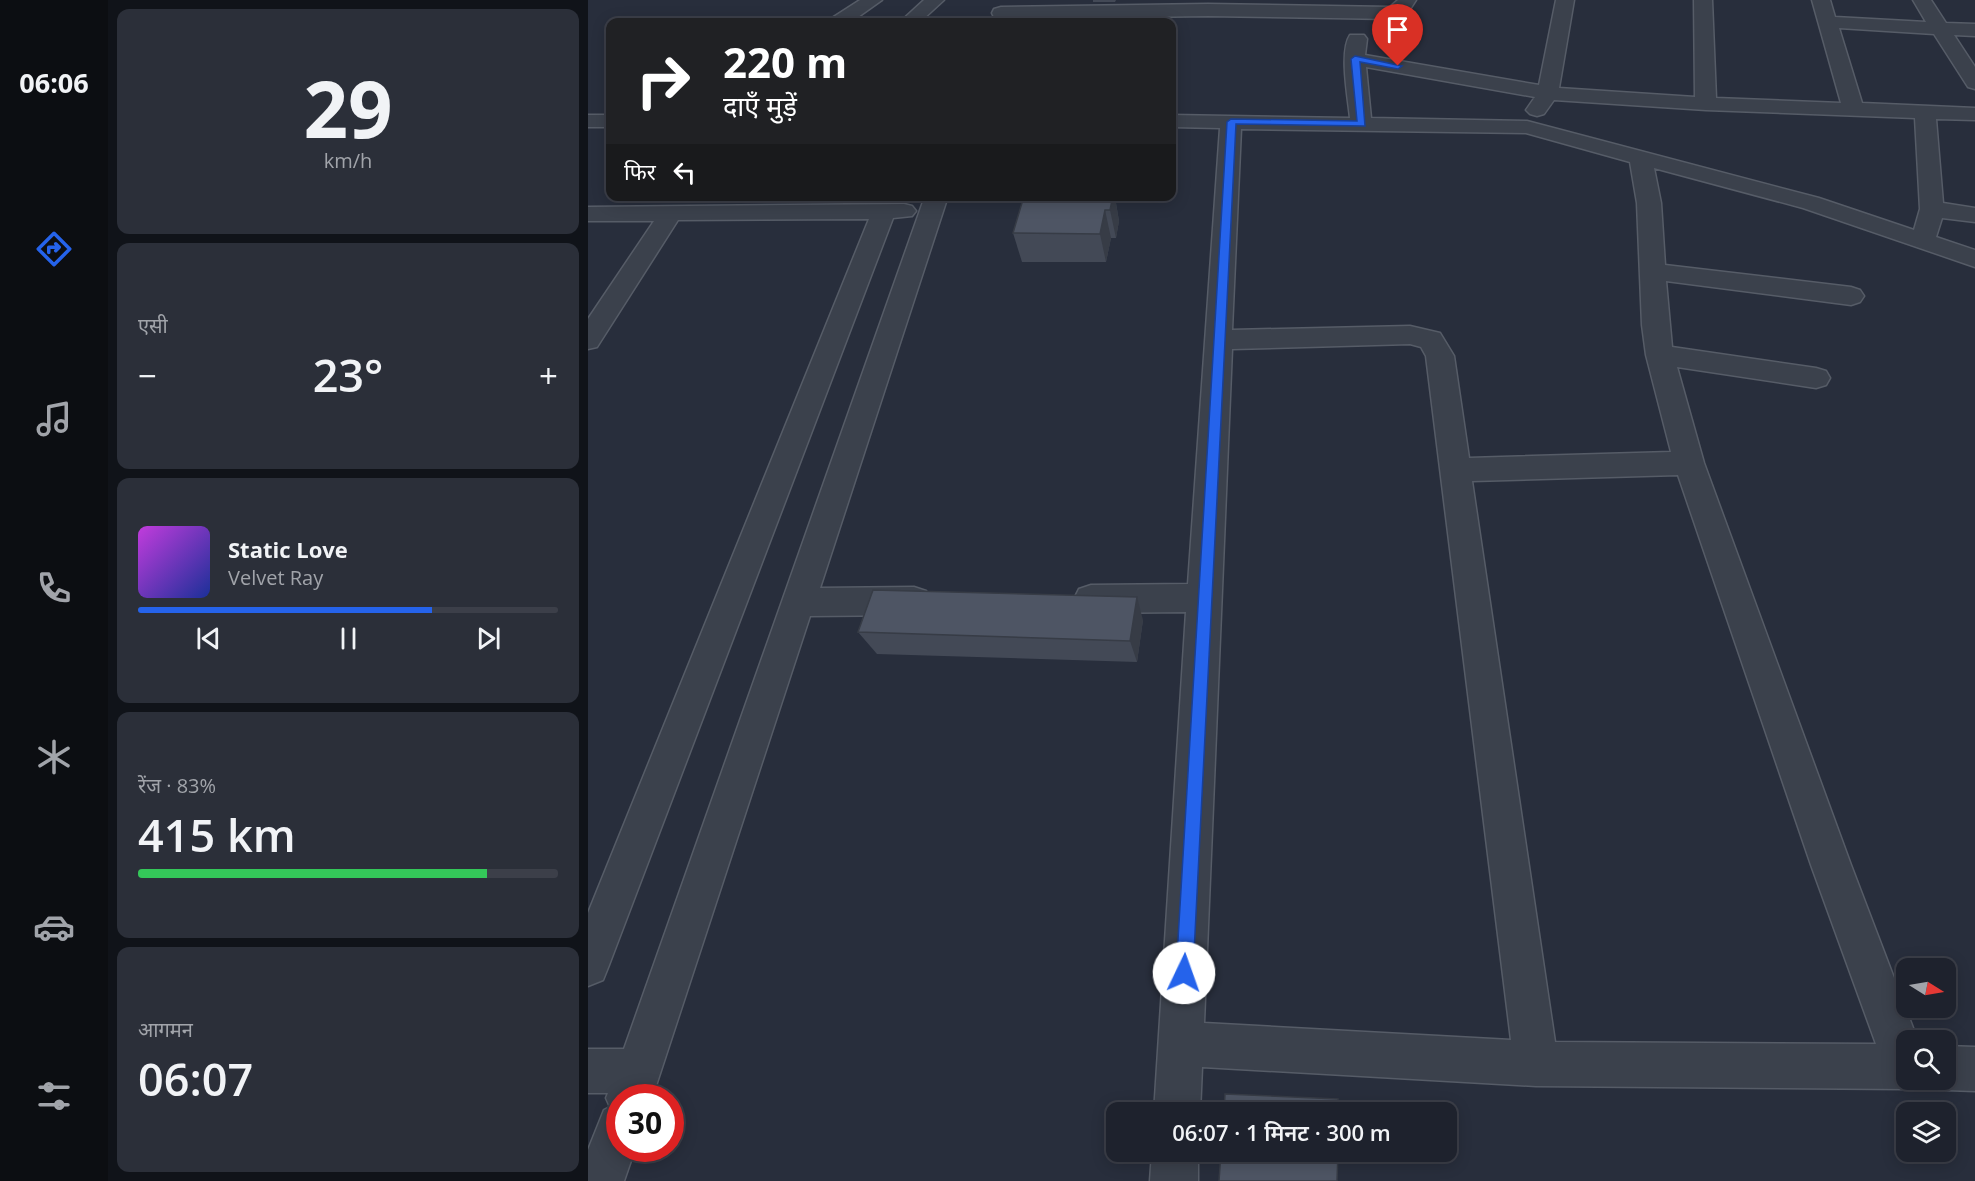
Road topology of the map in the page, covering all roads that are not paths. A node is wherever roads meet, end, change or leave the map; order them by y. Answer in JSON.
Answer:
{"nodes":[{"id":1,"x":873,"y":0,"type":"edge"},
{"id":2,"x":935,"y":0,"type":"edge"},
{"id":3,"x":1407,"y":0,"type":"edge"},
{"id":4,"x":1565,"y":0,"type":"edge"},
{"id":5,"x":1703,"y":0,"type":"edge"},
{"id":6,"x":1821,"y":0,"type":"edge"},
{"id":7,"x":1922,"y":0,"type":"edge"},
{"id":8,"x":1209,"y":5,"type":"edge"},
{"id":9,"x":1265,"y":6,"type":"edge"},
{"id":10,"x":1002,"y":12,"type":"edge"},
{"id":11,"x":1359,"y":14,"type":"junction"},
{"id":12,"x":845,"y":18,"type":"edge"},
{"id":13,"x":914,"y":18,"type":"edge"},
{"id":14,"x":1827,"y":22,"type":"junction"},
{"id":15,"x":1940,"y":28,"type":"junction"},
{"id":16,"x":1975,"y":30,"type":"edge"},
{"id":17,"x":1355,"y":59,"type":"junction"},
{"id":18,"x":1975,"y":83,"type":"edge"},
{"id":19,"x":1548,"y":93,"type":"junction"},
{"id":20,"x":1706,"y":104,"type":"junction"},
{"id":21,"x":1853,"y":108,"type":"junction"},
{"id":22,"x":1925,"y":111,"type":"junction"},
{"id":23,"x":1975,"y":114,"type":"edge"},
{"id":24,"x":588,"y":121,"type":"edge"},
{"id":25,"x":606,"y":121,"type":"edge"},
{"id":26,"x":1176,"y":121,"type":"edge"},
{"id":27,"x":1231,"y":122,"type":"junction"},
{"id":28,"x":1361,"y":124,"type":"junction"},
{"id":29,"x":1527,"y":127,"type":"junction"},
{"id":30,"x":1641,"y":159,"type":"junction"},
{"id":31,"x":935,"y":204,"type":"edge"},
{"id":32,"x":1932,"y":208,"type":"junction"},
{"id":33,"x":884,"y":212,"type":"junction"},
{"id":34,"x":671,"y":213,"type":"junction"},
{"id":35,"x":588,"y":214,"type":"edge"},
{"id":36,"x":1975,"y":215,"type":"edge"},
{"id":37,"x":1923,"y":241,"type":"junction"},
{"id":38,"x":1975,"y":259,"type":"edge"},
{"id":39,"x":1651,"y":271,"type":"junction"},
{"id":40,"x":1851,"y":296,"type":"dead end"},
{"id":41,"x":596,"y":316,"type":"edge"},
{"id":42,"x":588,"y":340,"type":"edge"},
{"id":43,"x":1218,"y":340,"type":"junction"},
{"id":44,"x":1660,"y":355,"type":"junction"},
{"id":45,"x":1816,"y":378,"type":"dead end"},
{"id":46,"x":1689,"y":463,"type":"junction"},
{"id":47,"x":1456,"y":470,"type":"junction"},
{"id":48,"x":1203,"y":598,"type":"junction"},
{"id":49,"x":1060,"y":599,"type":"edge"},
{"id":50,"x":941,"y":601,"type":"edge"},
{"id":51,"x":798,"y":602,"type":"junction"},
{"id":52,"x":588,"y":965,"type":"edge"},
{"id":53,"x":1896,"y":1040,"type":"edge"},
{"id":54,"x":1181,"y":1044,"type":"junction"},
{"id":55,"x":1536,"y":1064,"type":"junction"},
{"id":56,"x":1896,"y":1067,"type":"edge"},
{"id":57,"x":1956,"y":1068,"type":"edge"},
{"id":58,"x":1975,"y":1069,"type":"edge"},
{"id":59,"x":588,"y":1071,"type":"edge"},
{"id":60,"x":631,"y":1084,"type":"edge"},
{"id":61,"x":634,"y":1084,"type":"edge"},
{"id":62,"x":1178,"y":1102,"type":"edge"},
{"id":63,"x":607,"y":1162,"type":"edge"},
{"id":64,"x":1175,"y":1162,"type":"edge"},
{"id":65,"x":600,"y":1181,"type":"edge"},
{"id":66,"x":1174,"y":1181,"type":"edge"}],
"edges":[{"from":1,"to":12,"type":"street"},
{"from":2,"to":13,"type":"street"},
{"from":3,"to":11,"type":"street"},
{"from":4,"to":19,"type":"street"},
{"from":5,"to":20,"type":"street"},
{"from":6,"to":14,"type":"street"},
{"from":7,"to":15,"type":"street"},
{"from":8,"to":9,"type":"street"},
{"from":8,"to":10,"type":"street"},
{"from":9,"to":11,"type":"street"},
{"from":11,"to":17,"type":"street"},
{"from":14,"to":15,"type":"street"},
{"from":14,"to":21,"type":"street"},
{"from":15,"to":16,"type":"street"},
{"from":15,"to":18,"type":"street"},
{"from":17,"to":19,"type":"street"},
{"from":17,"to":28,"type":"street"},
{"from":19,"to":20,"type":"street"},
{"from":19,"to":29,"type":"street"},
{"from":20,"to":21,"type":"street"},
{"from":21,"to":22,"type":"street"},
{"from":22,"to":23,"type":"street"},
{"from":22,"to":32,"type":"street"},
{"from":24,"to":25,"type":"street"},
{"from":26,"to":27,"type":"street"},
{"from":27,"to":28,"type":"street"},
{"from":27,"to":43,"type":"street"},
{"from":28,"to":29,"type":"street"},
{"from":29,"to":30,"type":"street"},
{"from":30,"to":37,"type":"street"},
{"from":30,"to":39,"type":"street"},
{"from":31,"to":33,"type":"street"},
{"from":31,"to":51,"type":"street"},
{"from":32,"to":36,"type":"street"},
{"from":32,"to":37,"type":"street"},
{"from":33,"to":34,"type":"street"},
{"from":33,"to":52,"type":"street"},
{"from":34,"to":35,"type":"street"},
{"from":34,"to":41,"type":"street"},
{"from":37,"to":38,"type":"street"},
{"from":39,"to":40,"type":"street"},
{"from":39,"to":44,"type":"street"},
{"from":41,"to":42,"type":"street"},
{"from":43,"to":47,"type":"street"},
{"from":43,"to":48,"type":"street"},
{"from":44,"to":45,"type":"street"},
{"from":44,"to":46,"type":"street"},
{"from":46,"to":47,"type":"street"},
{"from":46,"to":53,"type":"street"},
{"from":47,"to":55,"type":"street"},
{"from":48,"to":49,"type":"street"},
{"from":48,"to":54,"type":"street"},
{"from":50,"to":51,"type":"street"},
{"from":51,"to":61,"type":"street"},
{"from":54,"to":55,"type":"street"},
{"from":54,"to":62,"type":"street"},
{"from":55,"to":56,"type":"street"},
{"from":57,"to":58,"type":"street"},
{"from":59,"to":60,"type":"street"},
{"from":63,"to":65,"type":"street"},
{"from":64,"to":66,"type":"street"}]}
